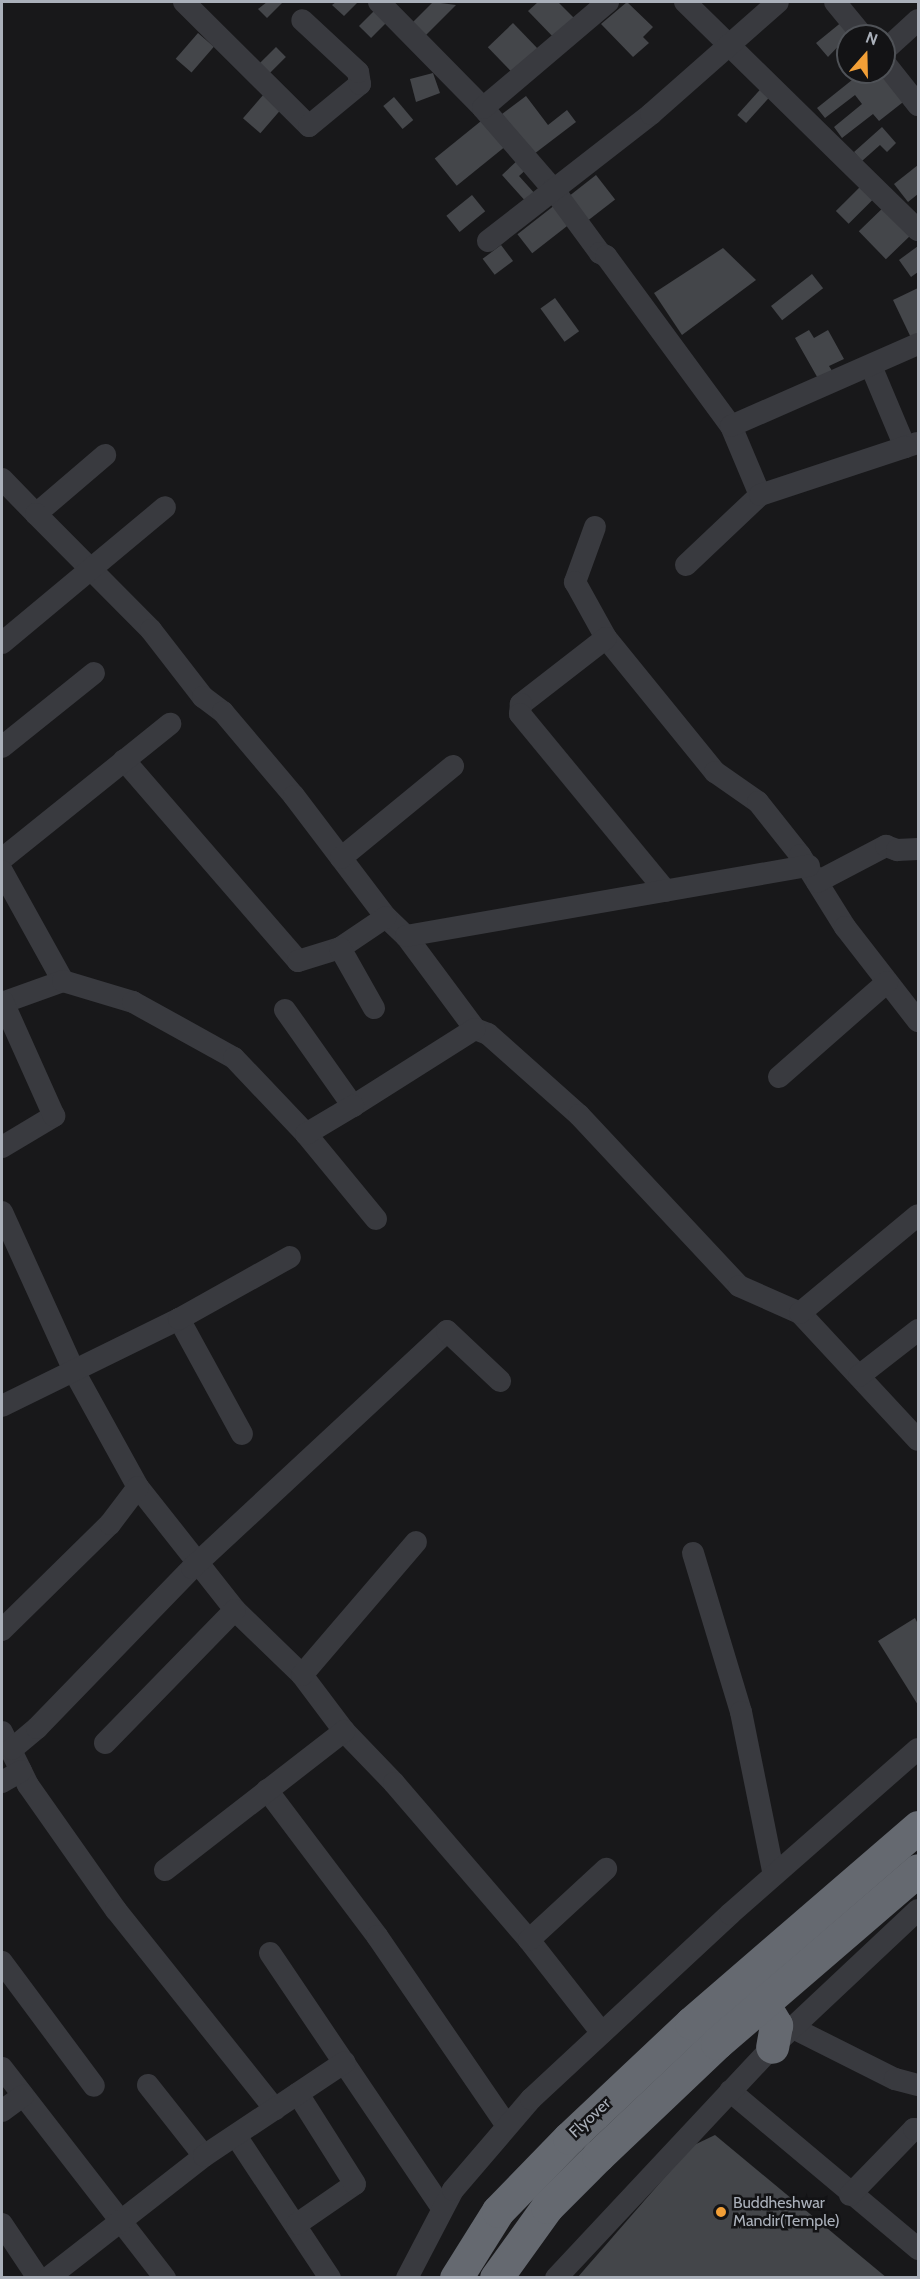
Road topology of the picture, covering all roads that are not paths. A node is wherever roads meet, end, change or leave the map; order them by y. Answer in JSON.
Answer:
{"nodes":[{"id":1,"x":184,"y":2,"type":"edge"},
{"id":2,"x":379,"y":2,"type":"edge"},
{"id":3,"x":608,"y":2,"type":"edge"},
{"id":4,"x":685,"y":2,"type":"edge"},
{"id":5,"x":778,"y":2,"type":"edge"},
{"id":6,"x":835,"y":2,"type":"edge"},
{"id":7,"x":302,"y":20,"type":"dead end"},
{"id":8,"x":918,"y":20,"type":"edge"},
{"id":9,"x":853,"y":24,"type":"edge"},
{"id":10,"x":896,"y":40,"type":"edge"},
{"id":11,"x":730,"y":45,"type":"junction"},
{"id":12,"x":896,"y":77,"type":"edge"},
{"id":13,"x":918,"y":105,"type":"edge"},
{"id":14,"x":483,"y":108,"type":"junction"},
{"id":15,"x":553,"y":189,"type":"junction"},
{"id":16,"x":918,"y":230,"type":"edge"},
{"id":17,"x":488,"y":241,"type":"dead end"},
{"id":18,"x":918,"y":344,"type":"edge"},
{"id":19,"x":871,"y":366,"type":"junction"},
{"id":20,"x":731,"y":426,"type":"junction"},
{"id":21,"x":912,"y":445,"type":"edge"},
{"id":22,"x":105,"y":455,"type":"dead end"},
{"id":23,"x":2,"y":479,"type":"edge"},
{"id":24,"x":760,"y":495,"type":"junction"},
{"id":25,"x":165,"y":507,"type":"dead end"},
{"id":26,"x":36,"y":514,"type":"junction"},
{"id":27,"x":595,"y":527,"type":"dead end"},
{"id":28,"x":686,"y":565,"type":"dead end"},
{"id":29,"x":90,"y":570,"type":"junction"},
{"id":30,"x":606,"y":638,"type":"junction"},
{"id":31,"x":2,"y":643,"type":"edge"},
{"id":32,"x":94,"y":673,"type":"dead end"},
{"id":33,"x":170,"y":724,"type":"dead end"},
{"id":34,"x":2,"y":747,"type":"edge"},
{"id":35,"x":124,"y":760,"type":"junction"},
{"id":36,"x":453,"y":766,"type":"dead end"},
{"id":37,"x":918,"y":849,"type":"edge"},
{"id":38,"x":341,"y":858,"type":"junction"},
{"id":39,"x":2,"y":860,"type":"edge"},
{"id":40,"x":2,"y":871,"type":"edge"},
{"id":41,"x":811,"y":871,"type":"junction"},
{"id":42,"x":666,"y":891,"type":"junction"},
{"id":43,"x":386,"y":916,"type":"junction"},
{"id":44,"x":406,"y":936,"type":"junction"},
{"id":45,"x":340,"y":948,"type":"junction"},
{"id":46,"x":63,"y":981,"type":"junction"},
{"id":47,"x":887,"y":982,"type":"junction"},
{"id":48,"x":2,"y":1002,"type":"edge"},
{"id":49,"x":374,"y":1008,"type":"dead end"},
{"id":50,"x":285,"y":1010,"type":"dead end"},
{"id":51,"x":918,"y":1021,"type":"edge"},
{"id":52,"x":475,"y":1029,"type":"junction"},
{"id":53,"x":779,"y":1077,"type":"dead end"},
{"id":54,"x":353,"y":1106,"type":"junction"},
{"id":55,"x":306,"y":1134,"type":"junction"},
{"id":56,"x":2,"y":1147,"type":"edge"},
{"id":57,"x":2,"y":1212,"type":"edge"},
{"id":58,"x":918,"y":1215,"type":"edge"},
{"id":59,"x":376,"y":1219,"type":"dead end"},
{"id":60,"x":290,"y":1257,"type":"dead end"},
{"id":61,"x":800,"y":1313,"type":"junction"},
{"id":62,"x":179,"y":1319,"type":"junction"},
{"id":63,"x":918,"y":1330,"type":"edge"},
{"id":64,"x":75,"y":1373,"type":"junction"},
{"id":65,"x":859,"y":1376,"type":"junction"},
{"id":66,"x":500,"y":1381,"type":"dead end"},
{"id":67,"x":2,"y":1406,"type":"edge"},
{"id":68,"x":242,"y":1434,"type":"dead end"},
{"id":69,"x":918,"y":1440,"type":"edge"},
{"id":70,"x":138,"y":1487,"type":"junction"},
{"id":71,"x":416,"y":1542,"type":"dead end"},
{"id":72,"x":693,"y":1553,"type":"dead end"},
{"id":73,"x":198,"y":1563,"type":"junction"},
{"id":74,"x":236,"y":1610,"type":"junction"},
{"id":75,"x":2,"y":1630,"type":"edge"},
{"id":76,"x":302,"y":1675,"type":"junction"},
{"id":77,"x":344,"y":1731,"type":"junction"},
{"id":78,"x":7,"y":1740,"type":"edge"},
{"id":79,"x":105,"y":1743,"type":"dead end"},
{"id":80,"x":918,"y":1749,"type":"edge"},
{"id":81,"x":11,"y":1776,"type":"edge"},
{"id":82,"x":267,"y":1790,"type":"junction"},
{"id":83,"x":918,"y":1827,"type":"edge"},
{"id":84,"x":606,"y":1869,"type":"dead end"},
{"id":85,"x":165,"y":1870,"type":"dead end"},
{"id":86,"x":918,"y":1870,"type":"edge"},
{"id":87,"x":774,"y":1875,"type":"junction"},
{"id":88,"x":918,"y":1910,"type":"edge"},
{"id":89,"x":529,"y":1940,"type":"junction"},
{"id":90,"x":270,"y":1953,"type":"dead end"},
{"id":91,"x":2,"y":1962,"type":"edge"},
{"id":92,"x":746,"y":1976,"type":"junction"},
{"id":93,"x":765,"y":2002,"type":"junction"},
{"id":94,"x":602,"y":2033,"type":"junction"},
{"id":95,"x":782,"y":2038,"type":"junction"},
{"id":96,"x":345,"y":2062,"type":"junction"},
{"id":97,"x":2,"y":2068,"type":"edge"},
{"id":98,"x":148,"y":2085,"type":"dead end"},
{"id":99,"x":918,"y":2085,"type":"edge"},
{"id":100,"x":94,"y":2086,"type":"dead end"},
{"id":101,"x":730,"y":2091,"type":"junction"},
{"id":102,"x":298,"y":2094,"type":"junction"},
{"id":103,"x":23,"y":2096,"type":"junction"},
{"id":104,"x":274,"y":2109,"type":"junction"},
{"id":105,"x":2,"y":2111,"type":"edge"},
{"id":106,"x":507,"y":2126,"type":"junction"},
{"id":107,"x":918,"y":2130,"type":"edge"},
{"id":108,"x":236,"y":2136,"type":"junction"},
{"id":109,"x":204,"y":2156,"type":"junction"},
{"id":110,"x":850,"y":2196,"type":"junction"},
{"id":111,"x":442,"y":2208,"type":"junction"},
{"id":112,"x":120,"y":2221,"type":"junction"},
{"id":113,"x":2,"y":2224,"type":"edge"},
{"id":114,"x":297,"y":2224,"type":"junction"},
{"id":115,"x":915,"y":2240,"type":"edge"},
{"id":116,"x":38,"y":2277,"type":"edge"},
{"id":117,"x":48,"y":2277,"type":"edge"},
{"id":118,"x":165,"y":2277,"type":"edge"},
{"id":119,"x":330,"y":2277,"type":"edge"},
{"id":120,"x":407,"y":2277,"type":"edge"},
{"id":121,"x":456,"y":2277,"type":"edge"},
{"id":122,"x":496,"y":2277,"type":"edge"},
{"id":123,"x":556,"y":2277,"type":"edge"}],
"edges":[{"from":1,"to":7,"type":"street"},
{"from":2,"to":14,"type":"street"},
{"from":3,"to":14,"type":"street"},
{"from":4,"to":11,"type":"street"},
{"from":5,"to":11,"type":"street"},
{"from":6,"to":9,"type":"street"},
{"from":8,"to":10,"type":"street"},
{"from":11,"to":15,"type":"street"},
{"from":11,"to":16,"type":"street"},
{"from":12,"to":13,"type":"street"},
{"from":14,"to":15,"type":"street"},
{"from":15,"to":17,"type":"street"},
{"from":15,"to":20,"type":"street"},
{"from":18,"to":19,"type":"street"},
{"from":19,"to":20,"type":"street"},
{"from":19,"to":21,"type":"street"},
{"from":20,"to":24,"type":"street"},
{"from":21,"to":24,"type":"street"},
{"from":22,"to":26,"type":"street"},
{"from":23,"to":26,"type":"street"},
{"from":24,"to":28,"type":"street"},
{"from":25,"to":29,"type":"street"},
{"from":26,"to":29,"type":"street"},
{"from":27,"to":30,"type":"street"},
{"from":29,"to":31,"type":"street"},
{"from":29,"to":38,"type":"street"},
{"from":30,"to":41,"type":"street"},
{"from":30,"to":42,"type":"street"},
{"from":32,"to":34,"type":"street"},
{"from":33,"to":35,"type":"street"},
{"from":35,"to":39,"type":"street"},
{"from":35,"to":45,"type":"street"},
{"from":36,"to":38,"type":"street"},
{"from":37,"to":41,"type":"street"},
{"from":38,"to":43,"type":"street"},
{"from":40,"to":46,"type":"street"},
{"from":41,"to":42,"type":"street"},
{"from":41,"to":47,"type":"street"},
{"from":42,"to":44,"type":"street"},
{"from":43,"to":44,"type":"street"},
{"from":43,"to":45,"type":"street"},
{"from":44,"to":52,"type":"street"},
{"from":45,"to":49,"type":"street"},
{"from":46,"to":48,"type":"street"},
{"from":46,"to":55,"type":"street"},
{"from":47,"to":51,"type":"street"},
{"from":47,"to":53,"type":"street"},
{"from":48,"to":56,"type":"street"},
{"from":50,"to":54,"type":"street"},
{"from":52,"to":54,"type":"street"},
{"from":52,"to":61,"type":"street"},
{"from":54,"to":55,"type":"street"},
{"from":55,"to":59,"type":"street"},
{"from":57,"to":64,"type":"street"},
{"from":58,"to":61,"type":"street"},
{"from":60,"to":62,"type":"street"},
{"from":61,"to":65,"type":"street"},
{"from":62,"to":64,"type":"street"},
{"from":62,"to":68,"type":"street"},
{"from":63,"to":65,"type":"street"},
{"from":64,"to":67,"type":"street"},
{"from":64,"to":70,"type":"street"},
{"from":65,"to":69,"type":"street"},
{"from":66,"to":73,"type":"street"},
{"from":70,"to":73,"type":"street"},
{"from":70,"to":75,"type":"street"},
{"from":71,"to":76,"type":"street"},
{"from":72,"to":87,"type":"street"},
{"from":73,"to":74,"type":"street"},
{"from":73,"to":78,"type":"street"},
{"from":74,"to":76,"type":"street"},
{"from":74,"to":79,"type":"street"},
{"from":76,"to":77,"type":"street"},
{"from":77,"to":82,"type":"street"},
{"from":77,"to":89,"type":"street"},
{"from":78,"to":81,"type":"street"},
{"from":80,"to":87,"type":"street"},
{"from":81,"to":104,"type":"street"},
{"from":82,"to":85,"type":"street"},
{"from":82,"to":106,"type":"street"},
{"from":83,"to":92,"type":"highway","name":"Flyover"},
{"from":84,"to":89,"type":"street"},
{"from":86,"to":93,"type":"highway","name":"Flyover"},
{"from":87,"to":94,"type":"street"},
{"from":88,"to":95,"type":"street"},
{"from":89,"to":94,"type":"street"},
{"from":90,"to":96,"type":"street"},
{"from":91,"to":100,"type":"street"},
{"from":92,"to":93,"type":"highway"},
{"from":92,"to":121,"type":"highway","name":"Flyover"},
{"from":93,"to":95,"type":"highway"},
{"from":93,"to":122,"type":"highway","name":"Flyover"},
{"from":94,"to":106,"type":"street"},
{"from":95,"to":99,"type":"street"},
{"from":95,"to":101,"type":"street"},
{"from":96,"to":102,"type":"street"},
{"from":96,"to":111,"type":"street"},
{"from":97,"to":103,"type":"street"},
{"from":98,"to":109,"type":"street"},
{"from":101,"to":110,"type":"street"},
{"from":101,"to":123,"type":"street"},
{"from":102,"to":104,"type":"street"},
{"from":102,"to":114,"type":"street"},
{"from":103,"to":105,"type":"street"},
{"from":103,"to":112,"type":"street"},
{"from":104,"to":108,"type":"street"},
{"from":106,"to":111,"type":"street"},
{"from":107,"to":110,"type":"street"},
{"from":108,"to":109,"type":"street"},
{"from":108,"to":114,"type":"street"},
{"from":109,"to":112,"type":"street"},
{"from":110,"to":115,"type":"street"},
{"from":111,"to":120,"type":"street"},
{"from":112,"to":117,"type":"street"},
{"from":112,"to":118,"type":"street"},
{"from":113,"to":116,"type":"street"},
{"from":114,"to":119,"type":"street"}]}
